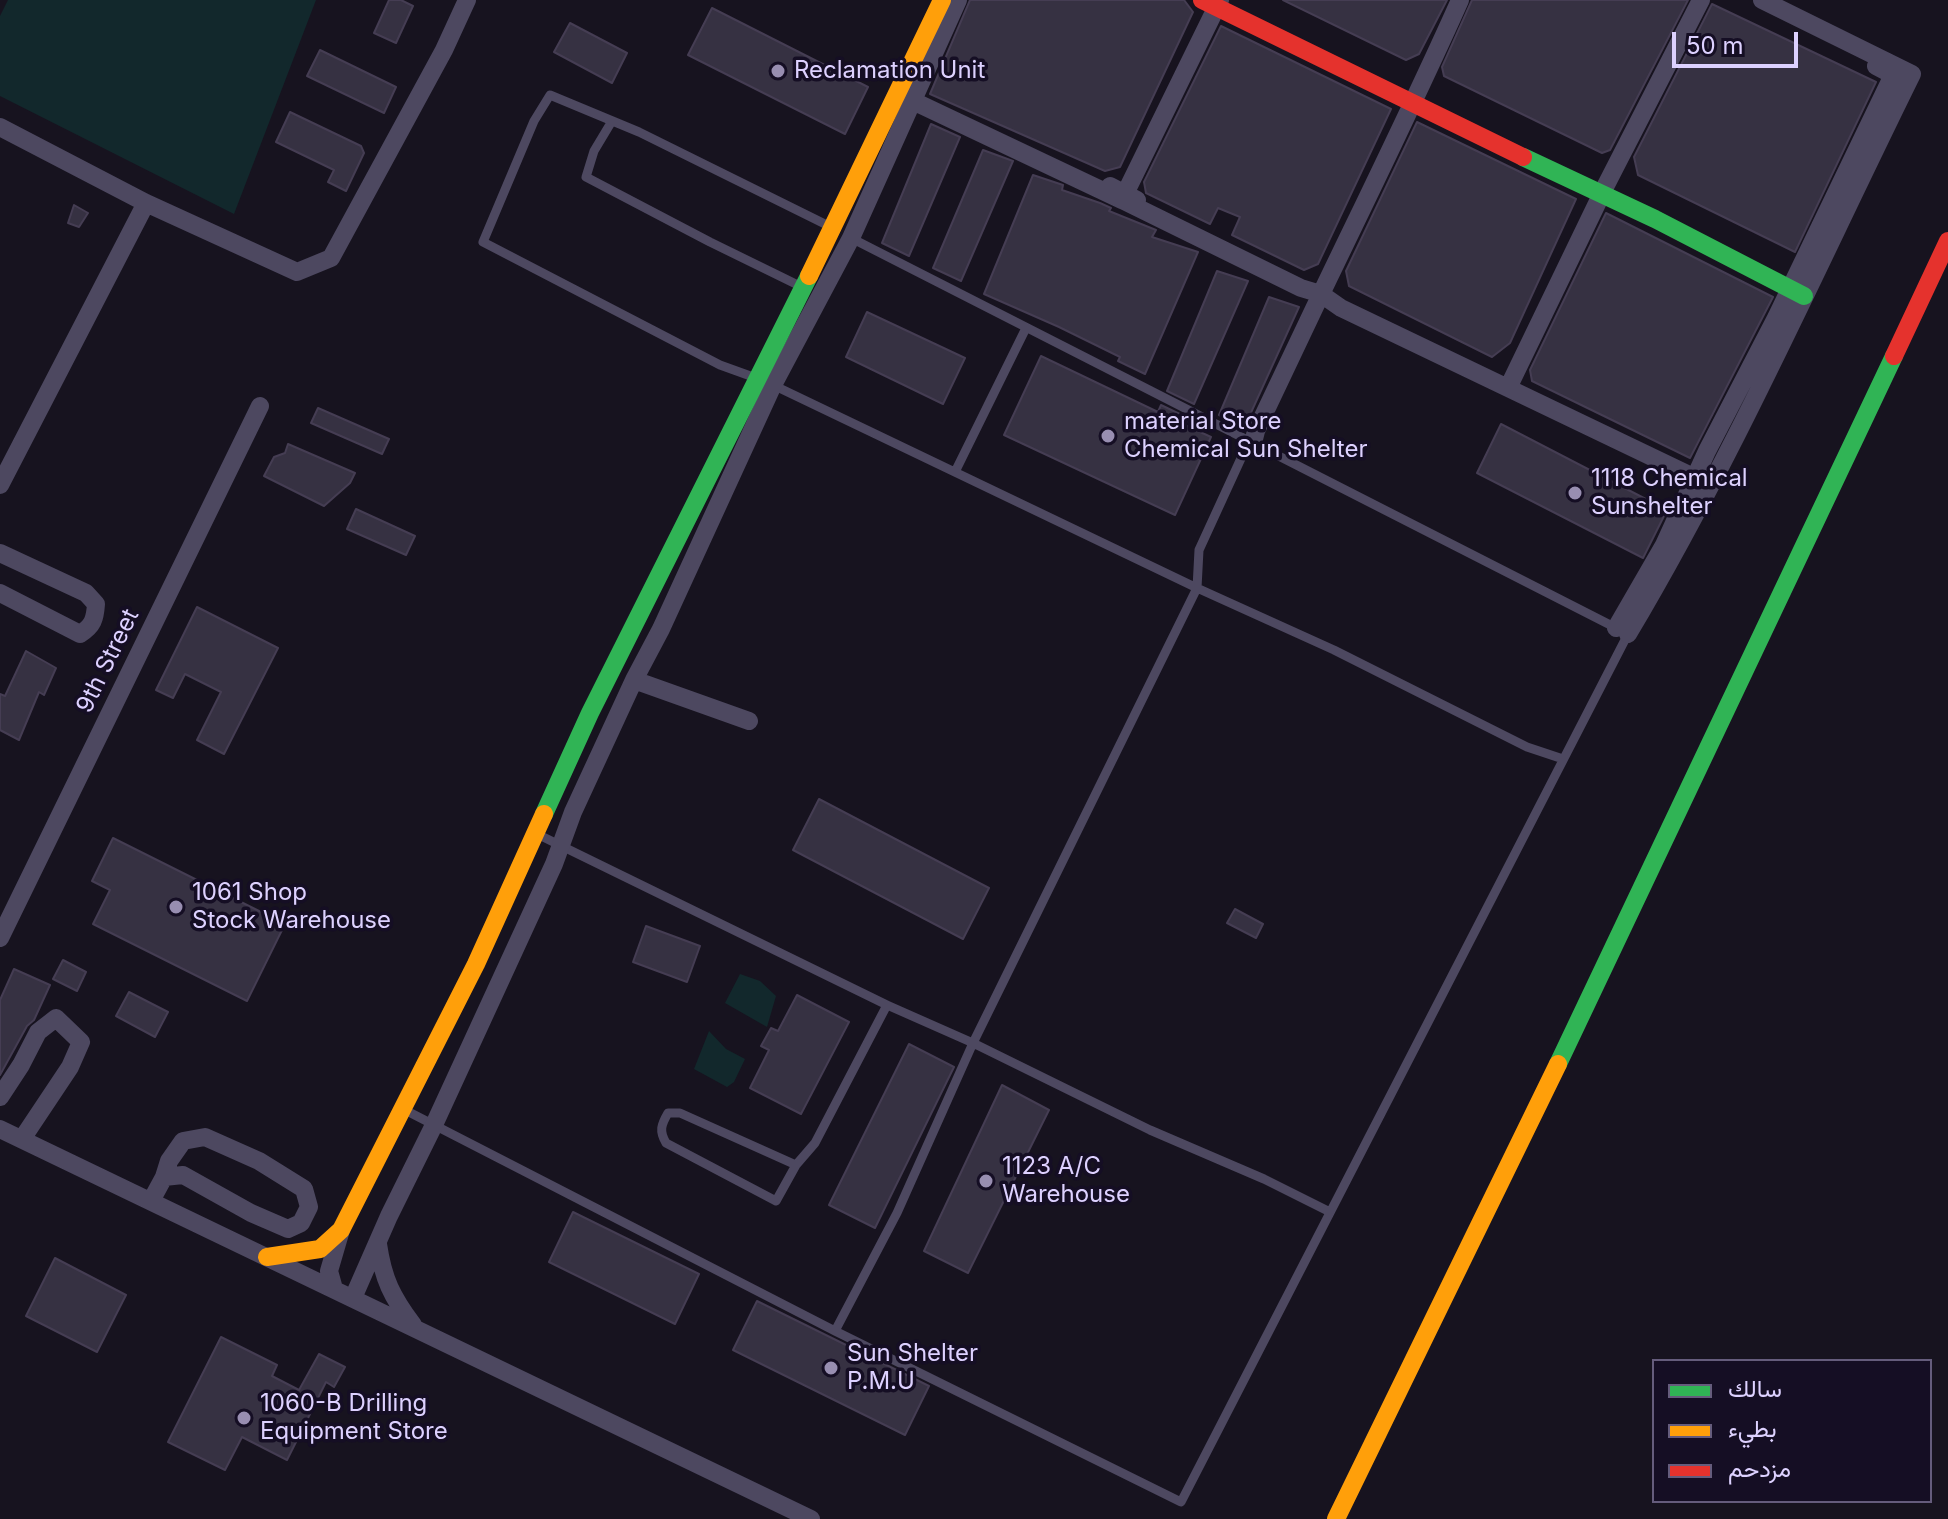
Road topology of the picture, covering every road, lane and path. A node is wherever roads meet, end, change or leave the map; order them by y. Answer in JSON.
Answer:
{"nodes":[{"id":1,"x":467,"y":0,"type":"edge"},
{"id":2,"x":942,"y":0,"type":"edge"},
{"id":3,"x":958,"y":0,"type":"edge"},
{"id":4,"x":1450,"y":0,"type":"edge"},
{"id":5,"x":1460,"y":0,"type":"edge"},
{"id":6,"x":1688,"y":0,"type":"edge"},
{"id":7,"x":1701,"y":0,"type":"edge"},
{"id":8,"x":1745,"y":0,"type":"edge"},
{"id":9,"x":1762,"y":0,"type":"edge"},
{"id":10,"x":1213,"y":2,"type":"edge"},
{"id":11,"x":1411,"y":97,"type":"junction"},
{"id":12,"x":914,"y":98,"type":"junction"},
{"id":13,"x":612,"y":121,"type":"junction"},
{"id":14,"x":0,"y":127,"type":"edge"},
{"id":15,"x":1599,"y":189,"type":"junction"},
{"id":16,"x":1119,"y":193,"type":"junction"},
{"id":17,"x":146,"y":203,"type":"junction"},
{"id":18,"x":833,"y":228,"type":"junction"},
{"id":19,"x":851,"y":238,"type":"junction"},
{"id":20,"x":1948,"y":241,"type":"edge"},
{"id":21,"x":1800,"y":286,"type":"junction"},
{"id":22,"x":1315,"y":288,"type":"junction"},
{"id":23,"x":812,"y":291,"type":"junction"},
{"id":24,"x":1026,"y":328,"type":"junction"},
{"id":25,"x":765,"y":382,"type":"junction"},
{"id":26,"x":1504,"y":383,"type":"junction"},
{"id":27,"x":260,"y":406,"type":"dead end"},
{"id":28,"x":1248,"y":440,"type":"junction"},
{"id":29,"x":955,"y":472,"type":"junction"},
{"id":30,"x":1704,"y":477,"type":"junction"},
{"id":31,"x":0,"y":485,"type":"edge"},
{"id":32,"x":0,"y":553,"type":"edge"},
{"id":33,"x":1197,"y":588,"type":"junction"},
{"id":34,"x":0,"y":593,"type":"edge"},
{"id":35,"x":1622,"y":631,"type":"junction"},
{"id":36,"x":634,"y":680,"type":"junction"},
{"id":37,"x":749,"y":721,"type":"dead end"},
{"id":38,"x":1563,"y":759,"type":"junction"},
{"id":39,"x":536,"y":834,"type":"junction"},
{"id":40,"x":562,"y":845,"type":"junction"},
{"id":41,"x":0,"y":936,"type":"edge"},
{"id":42,"x":887,"y":1005,"type":"junction"},
{"id":43,"x":973,"y":1043,"type":"junction"},
{"id":44,"x":0,"y":1097,"type":"edge"},
{"id":45,"x":403,"y":1109,"type":"junction"},
{"id":46,"x":433,"y":1127,"type":"junction"},
{"id":47,"x":0,"y":1129,"type":"edge"},
{"id":48,"x":22,"y":1139,"type":"junction"},
{"id":49,"x":796,"y":1165,"type":"junction"},
{"id":50,"x":164,"y":1177,"type":"junction"},
{"id":51,"x":151,"y":1201,"type":"junction"},
{"id":52,"x":1330,"y":1212,"type":"junction"},
{"id":53,"x":341,"y":1230,"type":"junction"},
{"id":54,"x":377,"y":1241,"type":"junction"},
{"id":55,"x":267,"y":1257,"type":"junction"},
{"id":56,"x":334,"y":1289,"type":"junction"},
{"id":57,"x":353,"y":1298,"type":"junction"},
{"id":58,"x":415,"y":1328,"type":"junction"},
{"id":59,"x":835,"y":1331,"type":"junction"},
{"id":60,"x":811,"y":1519,"type":"edge"},
{"id":61,"x":1336,"y":1519,"type":"edge"}],
"edges":[{"from":1,"to":17,"type":"street"},
{"from":2,"to":18,"type":"street"},
{"from":3,"to":12,"type":"street"},
{"from":4,"to":11,"type":"street"},
{"from":5,"to":11,"type":"street"},
{"from":6,"to":15,"type":"street"},
{"from":7,"to":15,"type":"street"},
{"from":8,"to":21,"type":"street"},
{"from":9,"to":21,"type":"street"},
{"from":10,"to":11,"type":"street"},
{"from":10,"to":16,"type":"street"},
{"from":11,"to":15,"type":"street"},
{"from":11,"to":22,"type":"street"},
{"from":12,"to":16,"type":"street"},
{"from":12,"to":19,"type":"street"},
{"from":13,"to":18,"type":"lane"},
{"from":13,"to":23,"type":"lane"},
{"from":13,"to":25,"type":"lane"},
{"from":14,"to":17,"type":"street"},
{"from":15,"to":21,"type":"street"},
{"from":15,"to":26,"type":"street"},
{"from":16,"to":22,"type":"street"},
{"from":17,"to":31,"type":"street"},
{"from":18,"to":19,"type":"lane"},
{"from":18,"to":23,"type":"street"},
{"from":19,"to":23,"type":"street"},
{"from":19,"to":24,"type":"lane"},
{"from":20,"to":61,"type":"street"},
{"from":21,"to":30,"type":"street"},
{"from":22,"to":26,"type":"street"},
{"from":22,"to":28,"type":"street"},
{"from":23,"to":25,"type":"street"},
{"from":24,"to":28,"type":"lane"},
{"from":24,"to":29,"type":"lane"},
{"from":25,"to":29,"type":"lane"},
{"from":25,"to":36,"type":"street"},
{"from":25,"to":39,"type":"street"},
{"from":26,"to":30,"type":"street"},
{"from":27,"to":41,"type":"street","name":"9th Street"},
{"from":28,"to":33,"type":"lane"},
{"from":28,"to":35,"type":"lane"},
{"from":29,"to":33,"type":"lane"},
{"from":30,"to":35,"type":"street"},
{"from":32,"to":34,"type":"street"},
{"from":33,"to":38,"type":"lane"},
{"from":33,"to":43,"type":"lane"},
{"from":35,"to":38,"type":"lane"},
{"from":36,"to":37,"type":"street"},
{"from":36,"to":40,"type":"street"},
{"from":38,"to":52,"type":"lane"},
{"from":39,"to":40,"type":"lane"},
{"from":39,"to":45,"type":"street"},
{"from":40,"to":42,"type":"lane"},
{"from":40,"to":46,"type":"street"},
{"from":42,"to":43,"type":"lane"},
{"from":42,"to":49,"type":"lane"},
{"from":43,"to":52,"type":"lane"},
{"from":43,"to":59,"type":"lane"},
{"from":44,"to":48,"type":"street"},
{"from":45,"to":46,"type":"lane"},
{"from":45,"to":53,"type":"street"},
{"from":46,"to":54,"type":"street"},
{"from":46,"to":59,"type":"lane"},
{"from":47,"to":48,"type":"street"},
{"from":48,"to":51,"type":"street"},
{"from":49,"to":49,"type":"lane"},
{"from":50,"to":50,"type":"street"},
{"from":50,"to":51,"type":"street"},
{"from":51,"to":55,"type":"street"},
{"from":52,"to":59,"type":"lane"},
{"from":53,"to":55,"type":"street"},
{"from":53,"to":56,"type":"street"},
{"from":54,"to":57,"type":"street"},
{"from":54,"to":58,"type":"street"},
{"from":55,"to":56,"type":"street"},
{"from":56,"to":57,"type":"street"},
{"from":57,"to":58,"type":"street"},
{"from":58,"to":60,"type":"street"}]}
